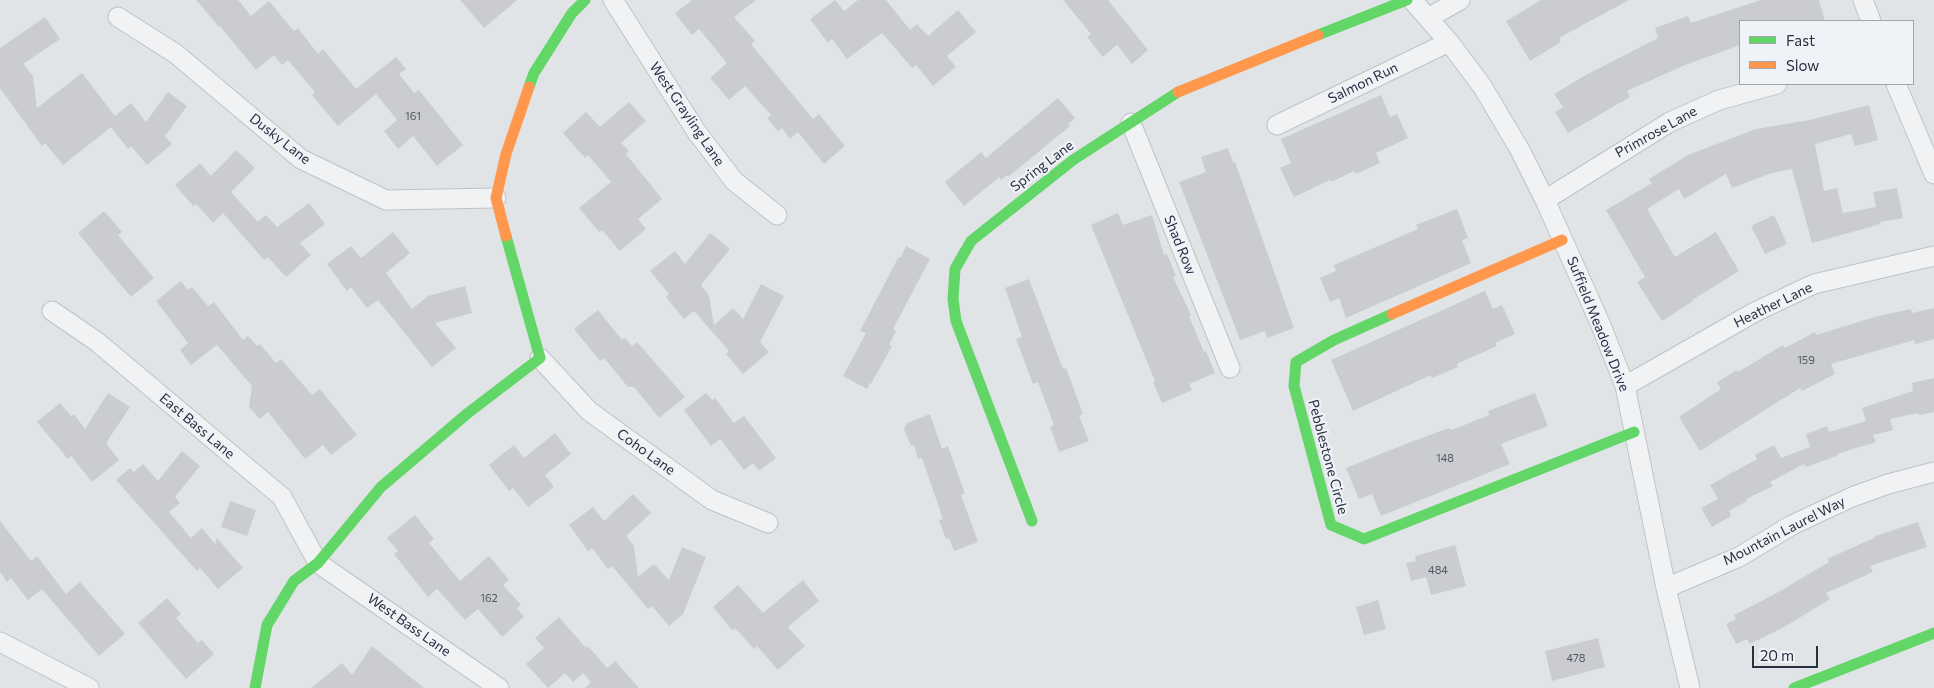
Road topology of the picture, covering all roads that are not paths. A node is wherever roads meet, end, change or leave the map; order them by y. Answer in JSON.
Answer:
{"nodes":[{"id":1,"x":585,"y":0,"type":"edge"},
{"id":2,"x":613,"y":0,"type":"edge"},
{"id":3,"x":1407,"y":0,"type":"edge"},
{"id":4,"x":1412,"y":0,"type":"edge"},
{"id":5,"x":1460,"y":0,"type":"edge"},
{"id":6,"x":1863,"y":0,"type":"edge"},
{"id":7,"x":118,"y":17,"type":"dead end"},
{"id":8,"x":1428,"y":18,"type":"junction"},
{"id":9,"x":1871,"y":20,"type":"edge"},
{"id":10,"x":1449,"y":42,"type":"junction"},
{"id":11,"x":1773,"y":85,"type":"edge"},
{"id":12,"x":1896,"y":85,"type":"edge"},
{"id":13,"x":1131,"y":122,"type":"junction"},
{"id":14,"x":1277,"y":125,"type":"dead end"},
{"id":15,"x":1934,"y":174,"type":"edge"},
{"id":16,"x":496,"y":198,"type":"junction"},
{"id":17,"x":1544,"y":200,"type":"junction"},
{"id":18,"x":777,"y":215,"type":"dead end"},
{"id":19,"x":1562,"y":240,"type":"junction"},
{"id":20,"x":1934,"y":256,"type":"edge"},
{"id":21,"x":52,"y":311,"type":"dead end"},
{"id":22,"x":540,"y":358,"type":"junction"},
{"id":23,"x":1230,"y":368,"type":"dead end"},
{"id":24,"x":1625,"y":386,"type":"junction"},
{"id":25,"x":1634,"y":432,"type":"junction"},
{"id":26,"x":1934,"y":472,"type":"edge"},
{"id":27,"x":1032,"y":521,"type":"dead end"},
{"id":28,"x":768,"y":523,"type":"dead end"},
{"id":29,"x":318,"y":563,"type":"junction"},
{"id":30,"x":1666,"y":588,"type":"junction"},
{"id":31,"x":1934,"y":633,"type":"edge"},
{"id":32,"x":0,"y":642,"type":"edge"},
{"id":33,"x":89,"y":688,"type":"edge"},
{"id":34,"x":255,"y":688,"type":"edge"},
{"id":35,"x":499,"y":688,"type":"edge"},
{"id":36,"x":1690,"y":688,"type":"edge"},
{"id":37,"x":1794,"y":688,"type":"edge"}],
"edges":[{"from":1,"to":16,"type":"street"},
{"from":2,"to":18,"type":"street","name":"West Grayling Lane"},
{"from":3,"to":13,"type":"street","name":"Spring Lane"},
{"from":4,"to":8,"type":"street","name":"Suffield Meadow Drive"},
{"from":5,"to":8,"type":"street"},
{"from":6,"to":9,"type":"street"},
{"from":7,"to":16,"type":"street","name":"Dusky Lane"},
{"from":8,"to":10,"type":"street","name":"Suffield Meadow Drive"},
{"from":10,"to":14,"type":"street","name":"Salmon Run"},
{"from":10,"to":17,"type":"street","name":"Suffield Meadow Drive"},
{"from":11,"to":17,"type":"street","name":"Primrose Lane"},
{"from":12,"to":15,"type":"street"},
{"from":13,"to":23,"type":"street","name":"Shad Row"},
{"from":13,"to":27,"type":"street","name":"Spring Lane"},
{"from":16,"to":22,"type":"street"},
{"from":17,"to":19,"type":"street","name":"Suffield Meadow Drive"},
{"from":19,"to":24,"type":"street","name":"Suffield Meadow Drive"},
{"from":19,"to":25,"type":"street","name":"Pebblestone Circle"},
{"from":20,"to":24,"type":"street","name":"Heather Lane"},
{"from":21,"to":29,"type":"street","name":"East Bass Lane"},
{"from":22,"to":28,"type":"street","name":"Coho Lane"},
{"from":22,"to":29,"type":"street"},
{"from":24,"to":25,"type":"street","name":"Suffield Meadow Drive"},
{"from":25,"to":30,"type":"street","name":"Suffield Meadow Drive"},
{"from":26,"to":30,"type":"street","name":"Mountain Laurel Way"},
{"from":29,"to":34,"type":"street"},
{"from":29,"to":35,"type":"street","name":"West Bass Lane"},
{"from":30,"to":36,"type":"street","name":"Suffield Meadow Drive"},
{"from":31,"to":37,"type":"street"},
{"from":32,"to":33,"type":"street"}]}
